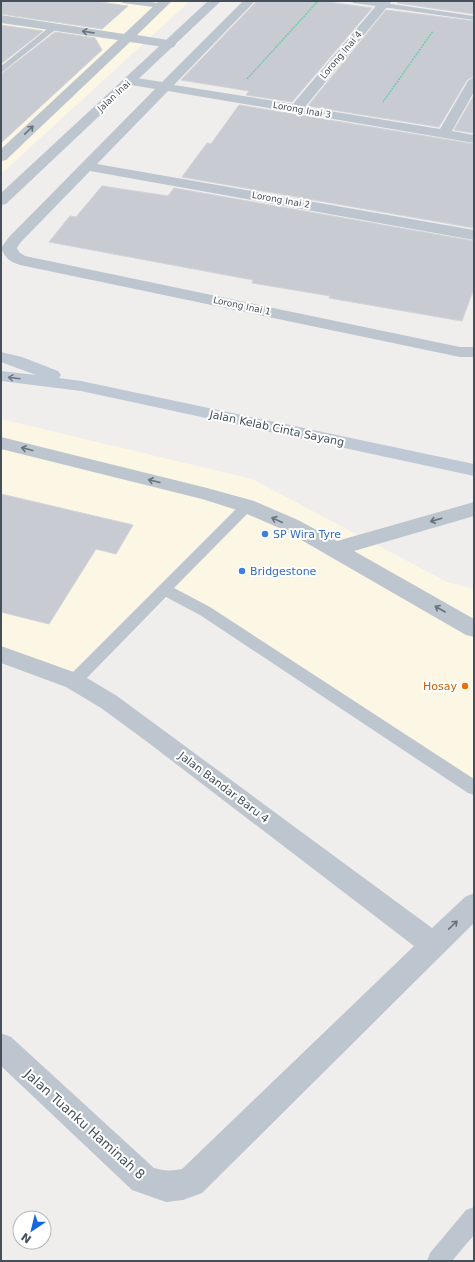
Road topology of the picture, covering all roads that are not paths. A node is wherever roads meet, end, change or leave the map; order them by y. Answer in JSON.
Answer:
{"nodes":[{"id":1,"x":123,"y":1,"type":"edge"},
{"id":2,"x":215,"y":1,"type":"edge"},
{"id":3,"x":249,"y":1,"type":"edge"},
{"id":4,"x":354,"y":1,"type":"edge"},
{"id":5,"x":385,"y":3,"type":"edge"},
{"id":6,"x":163,"y":4,"type":"edge"},
{"id":7,"x":474,"y":18,"type":"edge"},
{"id":8,"x":1,"y":19,"type":"edge"},
{"id":9,"x":55,"y":27,"type":"junction"},
{"id":10,"x":126,"y":38,"type":"junction"},
{"id":11,"x":170,"y":44,"type":"junction"},
{"id":12,"x":1,"y":70,"type":"edge"},
{"id":13,"x":130,"y":81,"type":"junction"},
{"id":14,"x":474,"y":81,"type":"edge"},
{"id":15,"x":165,"y":87,"type":"junction"},
{"id":16,"x":296,"y":109,"type":"junction"},
{"id":17,"x":444,"y":134,"type":"junction"},
{"id":18,"x":474,"y":139,"type":"edge"},
{"id":19,"x":3,"y":154,"type":"edge"},
{"id":20,"x":87,"y":166,"type":"junction"},
{"id":21,"x":13,"y":191,"type":"junction"},
{"id":22,"x":1,"y":201,"type":"edge"},
{"id":23,"x":1,"y":207,"type":"edge"},
{"id":24,"x":474,"y":235,"type":"edge"},
{"id":25,"x":474,"y":352,"type":"edge"},
{"id":26,"x":1,"y":357,"type":"edge"},
{"id":27,"x":1,"y":376,"type":"edge"},
{"id":28,"x":81,"y":386,"type":"junction"},
{"id":29,"x":1,"y":443,"type":"edge"},
{"id":30,"x":474,"y":470,"type":"edge"},
{"id":31,"x":247,"y":506,"type":"junction"},
{"id":32,"x":474,"y":509,"type":"edge"},
{"id":33,"x":335,"y":549,"type":"junction"},
{"id":34,"x":165,"y":590,"type":"junction"},
{"id":35,"x":474,"y":629,"type":"edge"},
{"id":36,"x":1,"y":654,"type":"edge"},
{"id":37,"x":74,"y":682,"type":"junction"},
{"id":38,"x":474,"y":788,"type":"edge"},
{"id":39,"x":474,"y":905,"type":"edge"},
{"id":40,"x":433,"y":945,"type":"junction"},
{"id":41,"x":1,"y":1047,"type":"edge"},
{"id":42,"x":474,"y":1218,"type":"edge"},
{"id":43,"x":438,"y":1261,"type":"edge"}],
"edges":[{"from":1,"to":6,"type":"lane"},
{"from":2,"to":11,"type":"street","name":"Jalan Inai"},
{"from":3,"to":15,"type":"street"},
{"from":4,"to":5,"type":"lane"},
{"from":5,"to":7,"type":"lane"},
{"from":5,"to":16,"type":"street","name":"Lorong Inai 4"},
{"from":6,"to":10,"type":"street"},
{"from":8,"to":9,"type":"street"},
{"from":10,"to":9,"type":"street","one_way":true},
{"from":9,"to":12,"type":"lane"},
{"from":10,"to":11,"type":"street"},
{"from":19,"to":10,"type":"street","one_way":true},
{"from":11,"to":13,"type":"street","name":"Jalan Inai"},
{"from":13,"to":15,"type":"street","name":"Lorong Inai 3"},
{"from":13,"to":21,"type":"street","name":"Jalan Inai"},
{"from":14,"to":17,"type":"street"},
{"from":15,"to":16,"type":"street","name":"Lorong Inai 3"},
{"from":15,"to":20,"type":"street"},
{"from":16,"to":17,"type":"street","name":"Lorong Inai 3"},
{"from":17,"to":18,"type":"street","name":"Lorong Inai 3"},
{"from":20,"to":24,"type":"street","name":"Lorong Inai 2"},
{"from":20,"to":25,"type":"street","name":"Lorong Inai 1"},
{"from":21,"to":22,"type":"street","name":"Jalan Inai"},
{"from":21,"to":23,"type":"street","name":"Jalan Inai"},
{"from":26,"to":28,"type":"main road","name":"Jalan Kelab Cinta Sayang"},
{"from":28,"to":27,"type":"main road","name":"Jalan Kelab Cinta Sayang","one_way":true},
{"from":28,"to":30,"type":"main road","name":"Jalan Kelab Cinta Sayang"},
{"from":31,"to":29,"type":"street","one_way":true},
{"from":33,"to":31,"type":"street","one_way":true},
{"from":31,"to":34,"type":"lane"},
{"from":32,"to":33,"type":"street","one_way":true},
{"from":35,"to":33,"type":"street","one_way":true},
{"from":34,"to":37,"type":"lane"},
{"from":34,"to":38,"type":"lane"},
{"from":36,"to":37,"type":"street","name":"Jalan Bandar Baru 4"},
{"from":37,"to":40,"type":"street","name":"Jalan Bandar Baru 4"},
{"from":40,"to":39,"type":"street","one_way":true},
{"from":40,"to":41,"type":"street","name":"Jalan Tuanku Haminah 8"},
{"from":42,"to":43,"type":"lane"}]}
